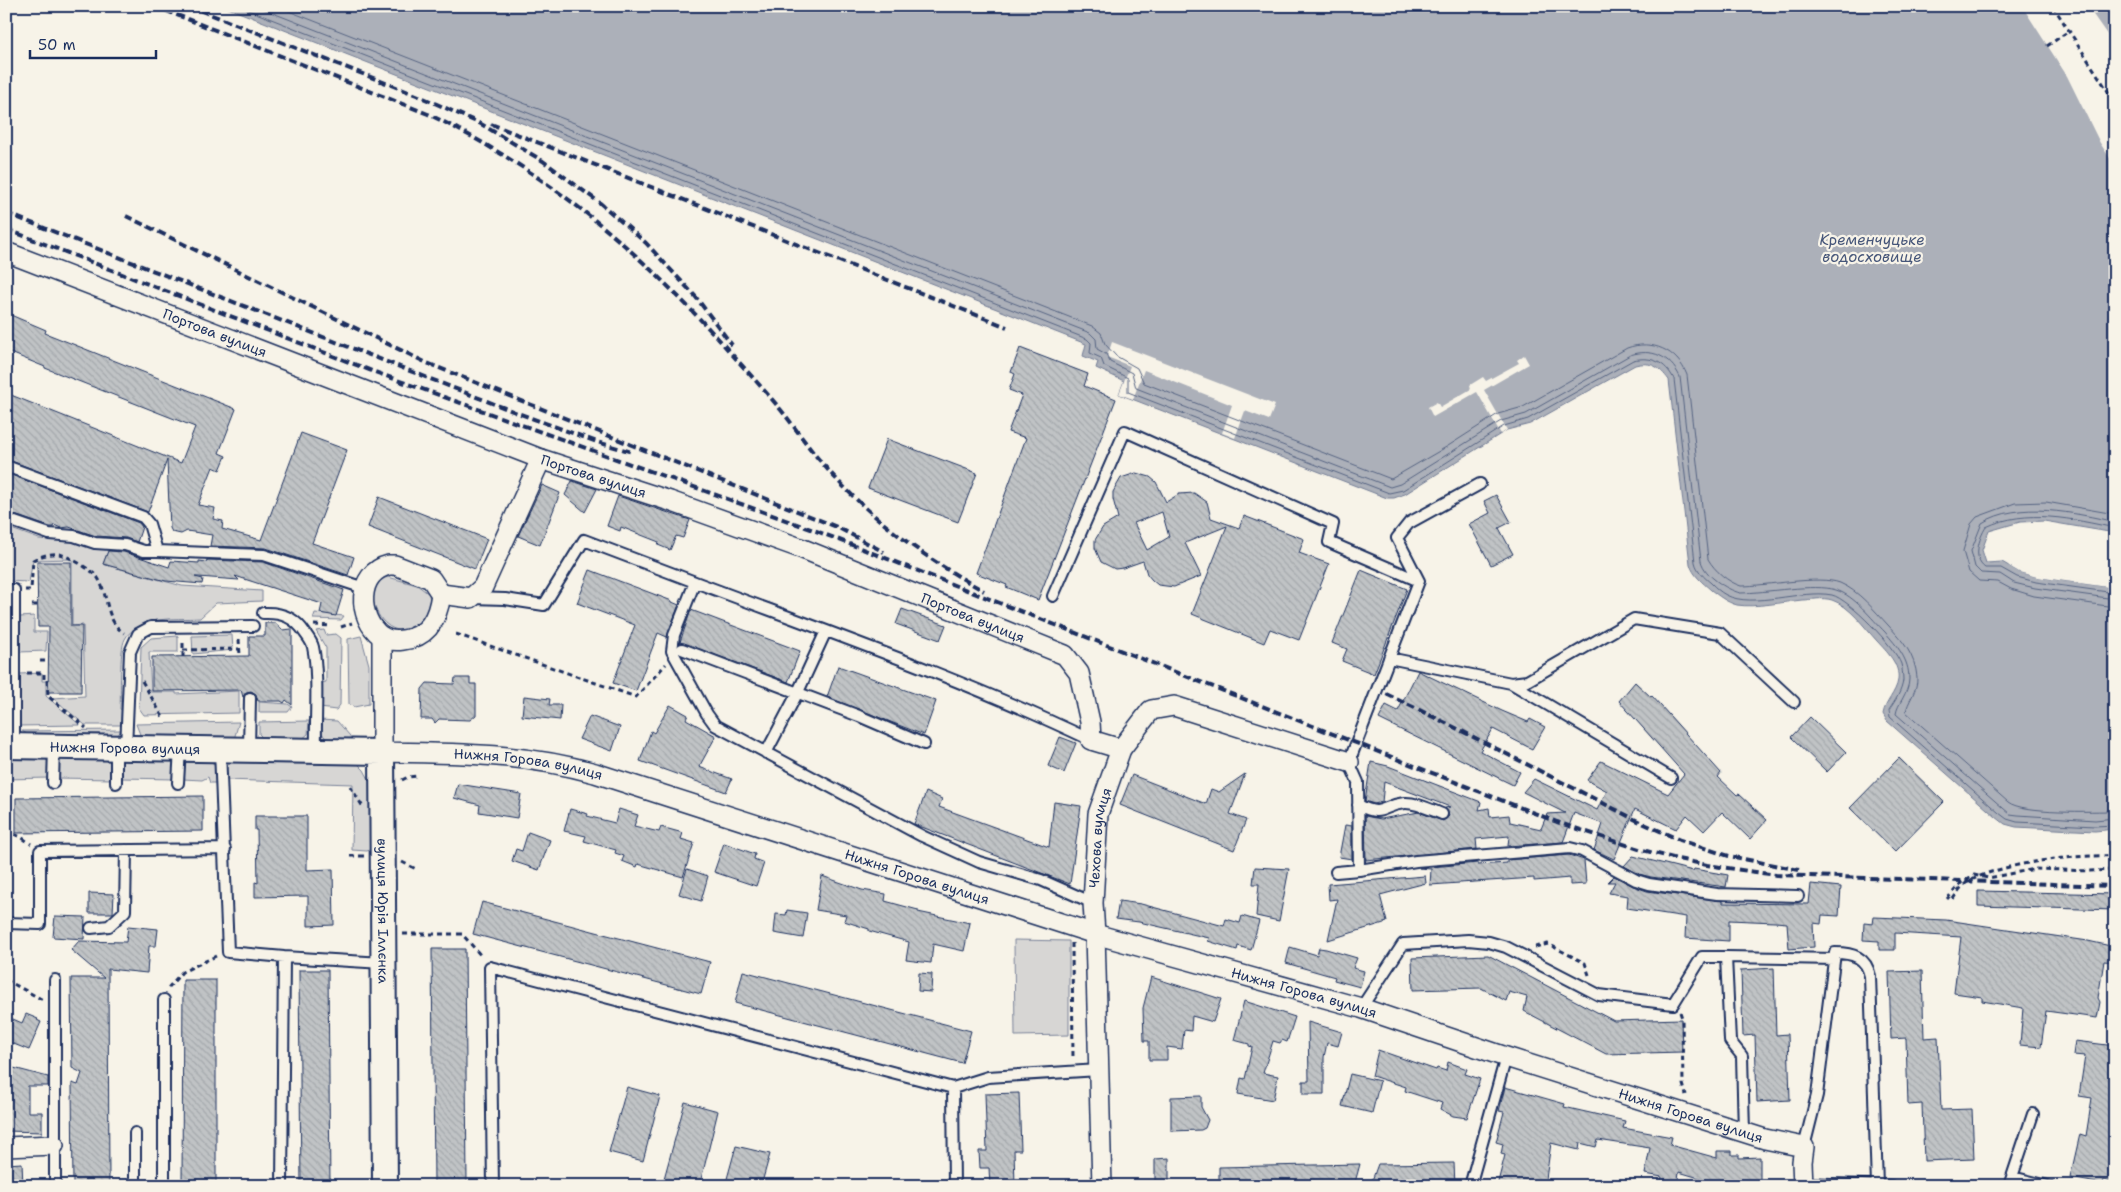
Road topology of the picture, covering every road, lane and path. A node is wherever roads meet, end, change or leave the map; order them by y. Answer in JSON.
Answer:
{"nodes":[{"id":1,"x":2053,"y":6,"type":"edge"},
{"id":2,"x":2069,"y":31,"type":"junction"},
{"id":3,"x":2047,"y":46,"type":"dead end"},
{"id":4,"x":2115,"y":102,"type":"edge"},
{"id":5,"x":6,"y":252,"type":"edge"},
{"id":6,"x":540,"y":459,"type":"junction"},
{"id":7,"x":6,"y":466,"type":"edge"},
{"id":8,"x":1480,"y":484,"type":"dead end"},
{"id":9,"x":6,"y":519,"type":"edge"},
{"id":10,"x":157,"y":552,"type":"junction"},
{"id":11,"x":1419,"y":581,"type":"junction"},
{"id":12,"x":695,"y":582,"type":"junction"},
{"id":13,"x":364,"y":588,"type":"junction"},
{"id":14,"x":10,"y":590,"type":"edge"},
{"id":15,"x":441,"y":594,"type":"junction"},
{"id":16,"x":1053,"y":596,"type":"dead end"},
{"id":17,"x":471,"y":598,"type":"junction"},
{"id":18,"x":32,"y":605,"type":"dead end"},
{"id":19,"x":38,"y":606,"type":"dead end"},
{"id":20,"x":263,"y":613,"type":"dead end"},
{"id":21,"x":320,"y":625,"type":"dead end"},
{"id":22,"x":253,"y":626,"type":"dead end"},
{"id":23,"x":332,"y":626,"type":"dead end"},
{"id":24,"x":826,"y":631,"type":"junction"},
{"id":25,"x":239,"y":633,"type":"dead end"},
{"id":26,"x":456,"y":634,"type":"dead end"},
{"id":27,"x":183,"y":635,"type":"dead end"},
{"id":28,"x":137,"y":637,"type":"junction"},
{"id":29,"x":382,"y":637,"type":"junction"},
{"id":30,"x":240,"y":649,"type":"junction"},
{"id":31,"x":183,"y":650,"type":"junction"},
{"id":32,"x":678,"y":652,"type":"junction"},
{"id":33,"x":183,"y":656,"type":"dead end"},
{"id":34,"x":240,"y":656,"type":"dead end"},
{"id":35,"x":1389,"y":658,"type":"junction"},
{"id":36,"x":49,"y":661,"type":"dead end"},
{"id":37,"x":40,"y":662,"type":"dead end"},
{"id":38,"x":18,"y":673,"type":"dead end"},
{"id":39,"x":139,"y":677,"type":"dead end"},
{"id":40,"x":1511,"y":684,"type":"junction"},
{"id":41,"x":798,"y":692,"type":"junction"},
{"id":42,"x":250,"y":698,"type":"dead end"},
{"id":43,"x":1794,"y":702,"type":"dead end"},
{"id":44,"x":164,"y":719,"type":"dead end"},
{"id":45,"x":86,"y":728,"type":"dead end"},
{"id":46,"x":1091,"y":740,"type":"junction"},
{"id":47,"x":924,"y":744,"type":"dead end"},
{"id":48,"x":10,"y":746,"type":"edge"},
{"id":49,"x":54,"y":747,"type":"junction"},
{"id":50,"x":121,"y":747,"type":"junction"},
{"id":51,"x":180,"y":748,"type":"junction"},
{"id":52,"x":220,"y":749,"type":"junction"},
{"id":53,"x":248,"y":749,"type":"junction"},
{"id":54,"x":1121,"y":749,"type":"junction"},
{"id":55,"x":316,"y":751,"type":"junction"},
{"id":56,"x":382,"y":752,"type":"junction"},
{"id":57,"x":766,"y":753,"type":"junction"},
{"id":58,"x":1349,"y":762,"type":"junction"},
{"id":59,"x":1671,"y":778,"type":"dead end"},
{"id":60,"x":53,"y":783,"type":"dead end"},
{"id":61,"x":116,"y":783,"type":"dead end"},
{"id":62,"x":178,"y":783,"type":"dead end"},
{"id":63,"x":1358,"y":805,"type":"junction"},
{"id":64,"x":1442,"y":814,"type":"dead end"},
{"id":65,"x":6,"y":831,"type":"edge"},
{"id":66,"x":225,"y":849,"type":"junction"},
{"id":67,"x":126,"y":850,"type":"junction"},
{"id":68,"x":40,"y":851,"type":"junction"},
{"id":69,"x":2115,"y":856,"type":"edge"},
{"id":70,"x":1359,"y":870,"type":"junction"},
{"id":71,"x":2115,"y":870,"type":"edge"},
{"id":72,"x":1336,"y":872,"type":"dead end"},
{"id":73,"x":1982,"y":876,"type":"junction"},
{"id":74,"x":1798,"y":896,"type":"dead end"},
{"id":75,"x":1947,"y":898,"type":"dead end"},
{"id":76,"x":1953,"y":898,"type":"dead end"},
{"id":77,"x":1093,"y":903,"type":"junction"},
{"id":78,"x":6,"y":923,"type":"edge"},
{"id":79,"x":1072,"y":926,"type":"junction"},
{"id":80,"x":91,"y":928,"type":"dead end"},
{"id":81,"x":383,"y":934,"type":"junction"},
{"id":82,"x":1095,"y":934,"type":"junction"},
{"id":83,"x":228,"y":952,"type":"junction"},
{"id":84,"x":1523,"y":956,"type":"junction"},
{"id":85,"x":1726,"y":956,"type":"junction"},
{"id":86,"x":284,"y":957,"type":"junction"},
{"id":87,"x":1834,"y":959,"type":"junction"},
{"id":88,"x":383,"y":963,"type":"junction"},
{"id":89,"x":490,"y":967,"type":"junction"},
{"id":90,"x":6,"y":980,"type":"edge"},
{"id":91,"x":55,"y":980,"type":"dead end"},
{"id":92,"x":1589,"y":990,"type":"junction"},
{"id":93,"x":164,"y":1000,"type":"joint"},
{"id":94,"x":1673,"y":1004,"type":"junction"},
{"id":95,"x":55,"y":1006,"type":"junction"},
{"id":96,"x":1361,"y":1008,"type":"junction"},
{"id":97,"x":1506,"y":1057,"type":"junction"},
{"id":98,"x":1099,"y":1070,"type":"junction"},
{"id":99,"x":1073,"y":1073,"type":"junction"},
{"id":100,"x":953,"y":1088,"type":"junction"},
{"id":101,"x":2034,"y":1114,"type":"dead end"},
{"id":102,"x":1693,"y":1116,"type":"junction"},
{"id":103,"x":1744,"y":1132,"type":"junction"},
{"id":104,"x":135,"y":1133,"type":"dead end"},
{"id":105,"x":54,"y":1145,"type":"junction"},
{"id":106,"x":6,"y":1147,"type":"edge"},
{"id":107,"x":1804,"y":1147,"type":"junction"},
{"id":108,"x":2011,"y":1181,"type":"edge"},
{"id":109,"x":1802,"y":1184,"type":"edge"},
{"id":110,"x":1877,"y":1185,"type":"edge"},
{"id":111,"x":55,"y":1186,"type":"edge"},
{"id":112,"x":135,"y":1186,"type":"edge"},
{"id":113,"x":164,"y":1186,"type":"edge"},
{"id":114,"x":282,"y":1186,"type":"edge"},
{"id":115,"x":385,"y":1186,"type":"edge"},
{"id":116,"x":493,"y":1186,"type":"edge"},
{"id":117,"x":954,"y":1186,"type":"edge"},
{"id":118,"x":1102,"y":1186,"type":"edge"},
{"id":119,"x":1470,"y":1186,"type":"edge"},
{"id":120,"x":1891,"y":1186,"type":"edge"},
{"id":121,"x":2048,"y":1186,"type":"edge"}],
"edges":[{"from":1,"to":2,"type":"path"},
{"from":2,"to":3,"type":"path"},
{"from":2,"to":4,"type":"path"},
{"from":5,"to":6,"type":"street","name":"Портова вулиця"},
{"from":6,"to":17,"type":"street"},
{"from":6,"to":46,"type":"street","name":"Портова вулиця"},
{"from":7,"to":10,"type":"lane"},
{"from":8,"to":11,"type":"lane"},
{"from":9,"to":10,"type":"lane"},
{"from":10,"to":13,"type":"lane"},
{"from":11,"to":16,"type":"lane"},
{"from":11,"to":35,"type":"lane"},
{"from":12,"to":17,"type":"lane"},
{"from":12,"to":24,"type":"lane"},
{"from":12,"to":32,"type":"lane"},
{"from":13,"to":15,"type":"street"},
{"from":13,"to":29,"type":"street"},
{"from":14,"to":28,"type":"path"},
{"from":14,"to":48,"type":"lane"},
{"from":15,"to":17,"type":"street"},
{"from":15,"to":29,"type":"street"},
{"from":18,"to":19,"type":"path"},
{"from":20,"to":55,"type":"lane"},
{"from":21,"to":23,"type":"path"},
{"from":22,"to":28,"type":"lane"},
{"from":24,"to":41,"type":"lane"},
{"from":24,"to":46,"type":"lane"},
{"from":25,"to":30,"type":"path"},
{"from":26,"to":32,"type":"path"},
{"from":27,"to":31,"type":"path"},
{"from":28,"to":50,"type":"lane"},
{"from":29,"to":56,"type":"street","name":"вулиця Юрія Іллєнка"},
{"from":30,"to":31,"type":"path"},
{"from":30,"to":34,"type":"path"},
{"from":31,"to":33,"type":"path"},
{"from":32,"to":41,"type":"lane"},
{"from":32,"to":57,"type":"lane"},
{"from":35,"to":40,"type":"lane"},
{"from":35,"to":58,"type":"lane"},
{"from":36,"to":37,"type":"path"},
{"from":38,"to":45,"type":"path"},
{"from":39,"to":44,"type":"path"},
{"from":40,"to":43,"type":"lane"},
{"from":40,"to":59,"type":"lane"},
{"from":41,"to":47,"type":"lane"},
{"from":41,"to":57,"type":"lane"},
{"from":42,"to":53,"type":"lane"},
{"from":46,"to":54,"type":"street"},
{"from":48,"to":49,"type":"street","name":"Нижня Горова вулиця"},
{"from":49,"to":50,"type":"street","name":"Нижня Горова вулиця"},
{"from":49,"to":60,"type":"lane"},
{"from":50,"to":51,"type":"street","name":"Нижня Горова вулиця"},
{"from":50,"to":61,"type":"lane"},
{"from":51,"to":52,"type":"street","name":"Нижня Горова вулиця"},
{"from":51,"to":62,"type":"lane"},
{"from":52,"to":53,"type":"street","name":"Нижня Горова вулиця"},
{"from":52,"to":66,"type":"lane"},
{"from":53,"to":55,"type":"street","name":"Нижня Горова вулиця"},
{"from":54,"to":58,"type":"street","name":"Чехова вулиця"},
{"from":54,"to":77,"type":"street","name":"Чехова вулиця"},
{"from":55,"to":56,"type":"street","name":"Нижня Горова вулиця"},
{"from":56,"to":79,"type":"street","name":"Нижня Горова вулиця"},
{"from":56,"to":81,"type":"street","name":"вулиця Юрія Іллєнка"},
{"from":57,"to":77,"type":"lane"},
{"from":58,"to":63,"type":"lane"},
{"from":63,"to":64,"type":"lane"},
{"from":63,"to":70,"type":"lane"},
{"from":65,"to":68,"type":"path"},
{"from":66,"to":67,"type":"lane"},
{"from":66,"to":83,"type":"lane"},
{"from":67,"to":68,"type":"lane"},
{"from":67,"to":80,"type":"lane"},
{"from":68,"to":78,"type":"lane"},
{"from":69,"to":73,"type":"path"},
{"from":70,"to":72,"type":"lane"},
{"from":70,"to":74,"type":"lane"},
{"from":71,"to":73,"type":"path"},
{"from":73,"to":75,"type":"path"},
{"from":73,"to":76,"type":"path"},
{"from":77,"to":82,"type":"street","name":"Чехова вулиця"},
{"from":79,"to":82,"type":"street","name":"Нижня Горова вулиця"},
{"from":79,"to":99,"type":"path"},
{"from":81,"to":88,"type":"street","name":"вулиця Юрія Іллєнка"},
{"from":81,"to":89,"type":"path"},
{"from":82,"to":96,"type":"street","name":"Нижня Горова вулиця"},
{"from":82,"to":98,"type":"street","name":"Чехова вулиця"},
{"from":83,"to":86,"type":"lane"},
{"from":83,"to":93,"type":"path"},
{"from":84,"to":92,"type":"lane"},
{"from":84,"to":92,"type":"path"},
{"from":84,"to":96,"type":"lane"},
{"from":85,"to":87,"type":"lane"},
{"from":85,"to":94,"type":"lane"},
{"from":85,"to":103,"type":"lane"},
{"from":86,"to":88,"type":"lane"},
{"from":86,"to":114,"type":"lane"},
{"from":87,"to":107,"type":"lane"},
{"from":87,"to":110,"type":"lane"},
{"from":88,"to":115,"type":"street","name":"вулиця Юрія Іллєнка"},
{"from":89,"to":100,"type":"lane"},
{"from":89,"to":116,"type":"lane"},
{"from":90,"to":95,"type":"path"},
{"from":91,"to":95,"type":"lane"},
{"from":92,"to":94,"type":"lane"},
{"from":93,"to":113,"type":"lane"},
{"from":94,"to":102,"type":"path"},
{"from":95,"to":105,"type":"lane"},
{"from":96,"to":97,"type":"street","name":"Нижня Горова вулиця"},
{"from":97,"to":102,"type":"street","name":"Нижня Горова вулиця"},
{"from":97,"to":119,"type":"lane"},
{"from":98,"to":99,"type":"lane"},
{"from":98,"to":118,"type":"street","name":"Чехова вулиця"},
{"from":99,"to":100,"type":"lane"},
{"from":100,"to":117,"type":"lane"},
{"from":101,"to":108,"type":"lane"},
{"from":102,"to":103,"type":"street","name":"Нижня Горова вулиця"},
{"from":103,"to":107,"type":"street","name":"Нижня Горова вулиця"},
{"from":104,"to":112,"type":"lane"},
{"from":105,"to":106,"type":"street"},
{"from":105,"to":111,"type":"lane"},
{"from":107,"to":109,"type":"street"},
{"from":108,"to":121,"type":"lane"},
{"from":109,"to":110,"type":"lane"},
{"from":110,"to":120,"type":"lane"}]}
